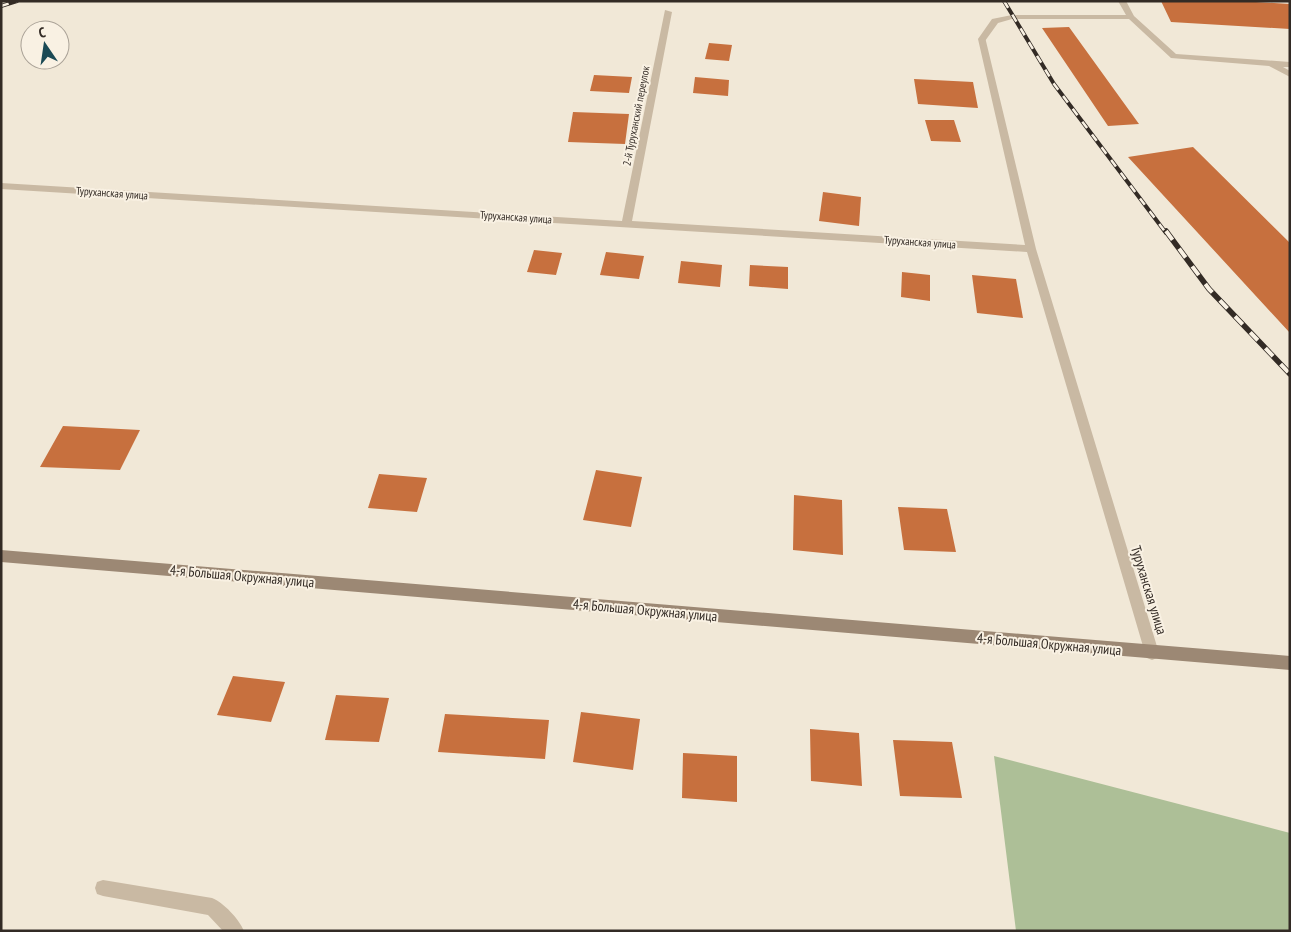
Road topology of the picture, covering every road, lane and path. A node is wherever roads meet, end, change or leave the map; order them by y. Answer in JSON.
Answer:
{"nodes":[{"id":1,"x":1122,"y":1,"type":"edge"},
{"id":2,"x":668,"y":12,"type":"dead end"},
{"id":3,"x":1131,"y":17,"type":"junction"},
{"id":4,"x":1272,"y":64,"type":"junction"},
{"id":5,"x":1290,"y":64,"type":"edge"},
{"id":6,"x":1290,"y":76,"type":"edge"},
{"id":7,"x":1,"y":186,"type":"edge"},
{"id":8,"x":626,"y":224,"type":"junction"},
{"id":9,"x":1031,"y":249,"type":"junction"},
{"id":10,"x":1,"y":556,"type":"edge"},
{"id":11,"x":1152,"y":653,"type":"junction"},
{"id":12,"x":1290,"y":663,"type":"edge"},
{"id":13,"x":103,"y":888,"type":"dead end"},
{"id":14,"x":235,"y":931,"type":"edge"}],
"edges":[{"from":1,"to":3,"type":"street"},
{"from":2,"to":8,"type":"street","name":"2-й Туруханский переулок"},
{"from":3,"to":4,"type":"street"},
{"from":3,"to":9,"type":"street","name":"Туруханская улица"},
{"from":4,"to":5,"type":"street"},
{"from":4,"to":6,"type":"street"},
{"from":7,"to":8,"type":"street","name":"Туруханская улица"},
{"from":8,"to":9,"type":"street","name":"Туруханская улица"},
{"from":9,"to":11,"type":"street","name":"Туруханская улица"},
{"from":10,"to":11,"type":"street","name":"4-я Большая Окружная улица"},
{"from":11,"to":12,"type":"street","name":"4-я Большая Окружная улица"},
{"from":13,"to":14,"type":"street"}]}
